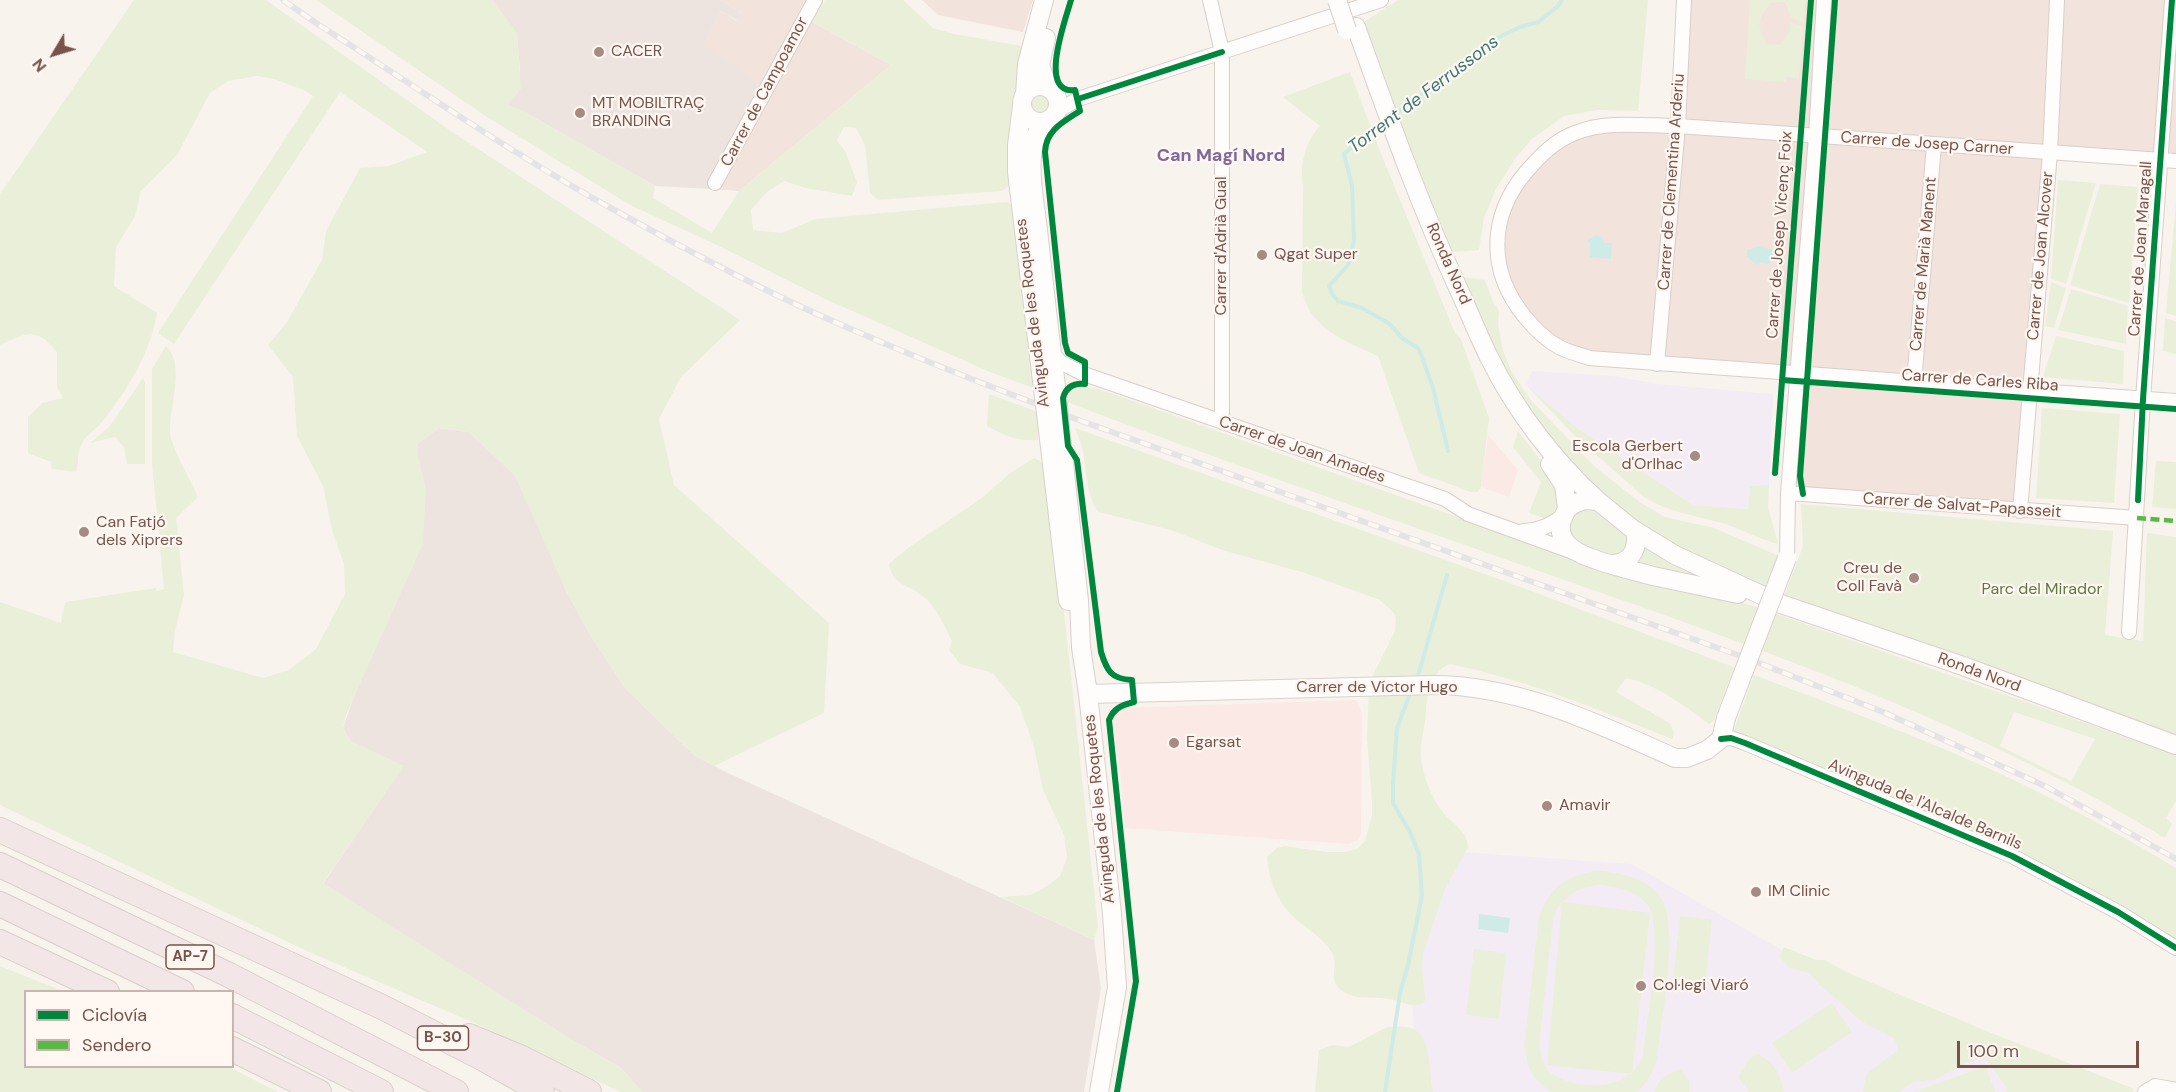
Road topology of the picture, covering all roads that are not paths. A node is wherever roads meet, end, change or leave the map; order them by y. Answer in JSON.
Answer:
{"nodes":[{"id":1,"x":815,"y":0,"type":"edge"},
{"id":2,"x":1044,"y":0,"type":"edge"},
{"id":3,"x":1056,"y":0,"type":"edge"},
{"id":4,"x":1210,"y":0,"type":"edge"},
{"id":5,"x":1337,"y":0,"type":"edge"},
{"id":6,"x":1346,"y":0,"type":"edge"},
{"id":7,"x":1381,"y":0,"type":"edge"},
{"id":8,"x":1684,"y":0,"type":"edge"},
{"id":9,"x":1824,"y":0,"type":"edge"},
{"id":10,"x":2057,"y":0,"type":"edge"},
{"id":11,"x":2172,"y":0,"type":"edge"},
{"id":12,"x":1352,"y":29,"type":"junction"},
{"id":13,"x":1222,"y":52,"type":"junction"},
{"id":14,"x":1048,"y":88,"type":"junction"},
{"id":15,"x":1023,"y":100,"type":"junction"},
{"id":16,"x":1051,"y":118,"type":"junction"},
{"id":17,"x":1678,"y":126,"type":"junction"},
{"id":18,"x":1388,"y":130,"type":"junction"},
{"id":19,"x":1816,"y":136,"type":"junction"},
{"id":20,"x":1934,"y":145,"type":"junction"},
{"id":21,"x":1033,"y":150,"type":"junction"},
{"id":22,"x":2050,"y":153,"type":"junction"},
{"id":23,"x":2161,"y":160,"type":"junction"},
{"id":24,"x":2176,"y":161,"type":"edge"},
{"id":25,"x":715,"y":183,"type":"dead end"},
{"id":26,"x":1019,"y":197,"type":"junction"},
{"id":27,"x":1042,"y":279,"type":"junction"},
{"id":28,"x":1051,"y":351,"type":"junction"},
{"id":29,"x":1657,"y":364,"type":"junction"},
{"id":30,"x":1084,"y":374,"type":"junction"},
{"id":31,"x":1798,"y":374,"type":"junction"},
{"id":32,"x":1914,"y":382,"type":"junction"},
{"id":33,"x":1051,"y":387,"type":"junction"},
{"id":34,"x":2030,"y":389,"type":"junction"},
{"id":35,"x":2143,"y":399,"type":"junction"},
{"id":36,"x":2176,"y":401,"type":"edge"},
{"id":37,"x":1222,"y":422,"type":"junction"},
{"id":38,"x":1054,"y":426,"type":"junction"},
{"id":39,"x":1049,"y":448,"type":"junction"},
{"id":40,"x":1788,"y":493,"type":"junction"},
{"id":41,"x":1598,"y":501,"type":"junction"},
{"id":42,"x":2020,"y":511,"type":"junction"},
{"id":43,"x":1565,"y":512,"type":"junction"},
{"id":44,"x":2137,"y":518,"type":"junction"},
{"id":45,"x":1071,"y":526,"type":"junction"},
{"id":46,"x":1634,"y":530,"type":"junction"},
{"id":47,"x":1515,"y":531,"type":"junction"},
{"id":48,"x":1576,"y":553,"type":"junction"},
{"id":49,"x":1787,"y":558,"type":"joint"},
{"id":50,"x":1612,"y":565,"type":"junction"},
{"id":51,"x":1781,"y":604,"type":"junction"},
{"id":52,"x":2129,"y":632,"type":"dead end"},
{"id":53,"x":1080,"y":640,"type":"junction"},
{"id":54,"x":1088,"y":694,"type":"junction"},
{"id":55,"x":1721,"y":739,"type":"junction"},
{"id":56,"x":2176,"y":745,"type":"edge"},
{"id":57,"x":0,"y":830,"type":"edge"},
{"id":58,"x":0,"y":865,"type":"edge"},
{"id":59,"x":0,"y":904,"type":"edge"},
{"id":60,"x":0,"y":942,"type":"edge"},
{"id":61,"x":2176,"y":948,"type":"edge"},
{"id":62,"x":341,"y":988,"type":"junction"},
{"id":63,"x":103,"y":990,"type":"edge"},
{"id":64,"x":178,"y":990,"type":"edge"},
{"id":65,"x":234,"y":1017,"type":"edge"},
{"id":66,"x":234,"y":1050,"type":"edge"},
{"id":67,"x":2176,"y":1090,"type":"edge"},
{"id":68,"x":319,"y":1092,"type":"edge"},
{"id":69,"x":381,"y":1092,"type":"edge"},
{"id":70,"x":456,"y":1092,"type":"edge"},
{"id":71,"x":542,"y":1092,"type":"edge"},
{"id":72,"x":589,"y":1092,"type":"edge"},
{"id":73,"x":1099,"y":1092,"type":"edge"},
{"id":74,"x":2145,"y":1092,"type":"edge"}],
"edges":[{"from":1,"to":25,"type":"street","name":"Carrer de Campoamor"},
{"from":2,"to":15,"type":"street","name":"Avinguda de les Roquetes"},
{"from":3,"to":14,"type":"street"},
{"from":4,"to":13,"type":"street","name":"Carrer d'Adrià Gual"},
{"from":5,"to":12,"type":"street","name":"Ronda Nord","bridge":true},
{"from":6,"to":12,"type":"street","name":"Ronda Nord"},
{"from":7,"to":13,"type":"street"},
{"from":8,"to":17,"type":"street","name":"Carrer de Clementina Arderiu"},
{"from":9,"to":19,"type":"street","name":"Carrer de Josep Vicenç Foix"},
{"from":10,"to":22,"type":"street","name":"Carrer de Joan Alcover"},
{"from":11,"to":23,"type":"street","name":"Carrer de Joan Maragall"},
{"from":12,"to":18,"type":"street","name":"Ronda Nord"},
{"from":13,"to":16,"type":"street"},
{"from":13,"to":37,"type":"street","name":"Carrer d'Adrià Gual"},
{"from":14,"to":15,"type":"street"},
{"from":14,"to":16,"type":"street"},
{"from":15,"to":16,"type":"street"},
{"from":15,"to":26,"type":"street","name":"Avinguda de les Roquetes"},
{"from":16,"to":21,"type":"street","name":"Avinguda de les Roquetes"},
{"from":17,"to":19,"type":"street","name":"Carrer de Josep Carner"},
{"from":17,"to":29,"type":"street","name":"Carrer de Clementina Arderiu"},
{"from":17,"to":29,"type":"street","name":"Carrer de Josep Carner"},
{"from":18,"to":41,"type":"street","name":"Ronda Nord"},
{"from":18,"to":43,"type":"street","name":"Ronda Nord"},
{"from":19,"to":20,"type":"street","name":"Carrer de Josep Carner"},
{"from":19,"to":31,"type":"street","name":"Carrer de Josep Vicenç Foix"},
{"from":20,"to":22,"type":"street","name":"Carrer de Josep Carner"},
{"from":20,"to":32,"type":"street","name":"Carrer de Marià Manent"},
{"from":21,"to":26,"type":"street","name":"Avinguda de les Roquetes"},
{"from":21,"to":27,"type":"street","name":"Avinguda de les Roquetes"},
{"from":22,"to":23,"type":"street","name":"Carrer de Josep Carner"},
{"from":22,"to":34,"type":"street","name":"Carrer de Joan Alcover"},
{"from":23,"to":24,"type":"street","name":"Carrer de Josep Carner"},
{"from":23,"to":35,"type":"street","name":"Carrer de Joan Maragall"},
{"from":26,"to":27,"type":"street","name":"Avinguda de les Roquetes"},
{"from":26,"to":33,"type":"street","name":"Avinguda de les Roquetes"},
{"from":27,"to":28,"type":"street","name":"Avinguda de les Roquetes"},
{"from":28,"to":30,"type":"street","name":"Carrer de Joan Amades"},
{"from":28,"to":33,"type":"street","name":"Avinguda de les Roquetes"},
{"from":29,"to":31,"type":"street","name":"Carrer de Carles Riba"},
{"from":30,"to":33,"type":"street","name":"Carrer de Joan Amades"},
{"from":30,"to":37,"type":"street","name":"Carrer de Joan Amades"},
{"from":31,"to":32,"type":"street","name":"Carrer de Carles Riba"},
{"from":31,"to":40,"type":"street","name":"Carrer de Josep Vicenç Foix"},
{"from":32,"to":34,"type":"street","name":"Carrer de Carles Riba"},
{"from":33,"to":38,"type":"street","name":"Avinguda de les Roquetes","bridge":true},
{"from":34,"to":35,"type":"street","name":"Carrer de Carles Riba"},
{"from":34,"to":42,"type":"street","name":"Carrer de Joan Alcover"},
{"from":35,"to":36,"type":"street","name":"Carrer de Carles Riba"},
{"from":35,"to":44,"type":"street","name":"Carrer de Joan Maragall"},
{"from":37,"to":47,"type":"street","name":"Carrer de Joan Amades"},
{"from":38,"to":39,"type":"street"},
{"from":38,"to":45,"type":"street","name":"Avinguda de les Roquetes"},
{"from":39,"to":45,"type":"street","name":"Avinguda de les Roquetes"},
{"from":39,"to":53,"type":"street"},
{"from":40,"to":42,"type":"street","name":"Carrer de Salvat-Papasseit"},
{"from":40,"to":49,"type":"street","name":"Carrer de Josep Vicenç Foix"},
{"from":41,"to":43,"type":"street"},
{"from":41,"to":46,"type":"street","name":"Ronda Nord"},
{"from":42,"to":44,"type":"street","name":"Carrer de Salvat-Papasseit"},
{"from":43,"to":47,"type":"street","name":"Carrer de Joan Amades"},
{"from":43,"to":48,"type":"street","name":"Ronda Nord"},
{"from":44,"to":52,"type":"street","name":"Carrer de Joan Maragall"},
{"from":45,"to":53,"type":"street","name":"Avinguda de les Roquetes"},
{"from":46,"to":50,"type":"street"},
{"from":46,"to":51,"type":"street","name":"Ronda Nord"},
{"from":47,"to":48,"type":"street","name":"Carrer de Joan Amades"},
{"from":48,"to":50,"type":"street","name":"Ronda Nord"},
{"from":49,"to":55,"type":"street","bridge":true},
{"from":50,"to":51,"type":"street","name":"Ronda Nord"},
{"from":51,"to":56,"type":"street","name":"Ronda Nord"},
{"from":53,"to":54,"type":"street","name":"Avinguda de les Roquetes"},
{"from":54,"to":55,"type":"street","name":"Carrer de Víctor Hugo"},
{"from":54,"to":73,"type":"street","name":"Avinguda de les Roquetes"},
{"from":55,"to":61,"type":"street","name":"Avinguda de l'Alcalde Barnils"},
{"from":57,"to":62,"type":"highway","number":"B-30"},
{"from":58,"to":70,"type":"highway","number":"AP-7"},
{"from":59,"to":64,"type":"highway","number":"AP-7"},
{"from":60,"to":63,"type":"highway"},
{"from":62,"to":71,"type":"highway","number":"B-30"},
{"from":62,"to":72,"type":"highway"},
{"from":65,"to":69,"type":"highway"},
{"from":66,"to":68,"type":"highway"},
{"from":67,"to":74,"type":"street"}]}
